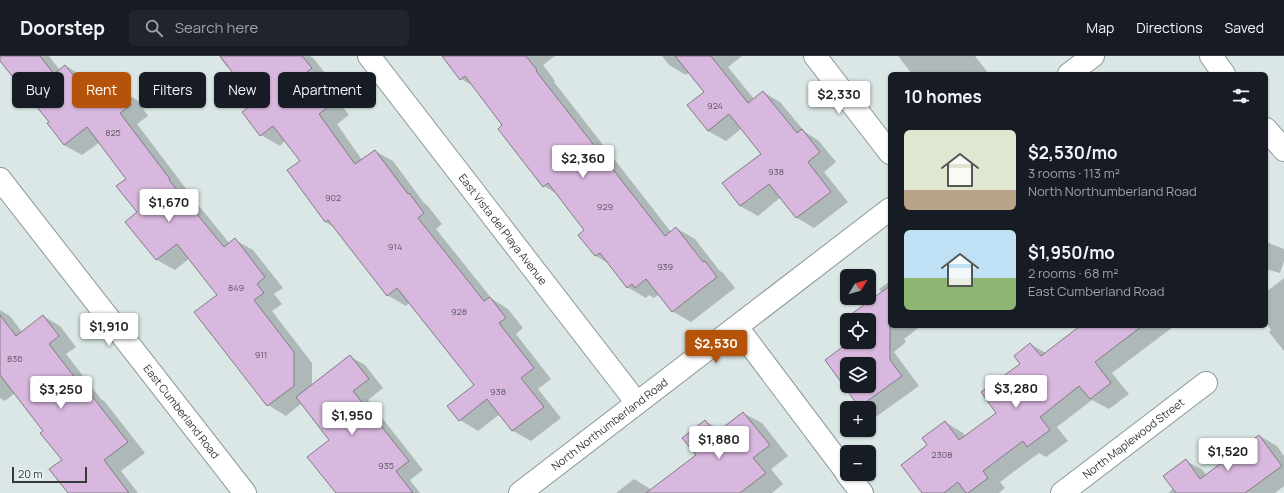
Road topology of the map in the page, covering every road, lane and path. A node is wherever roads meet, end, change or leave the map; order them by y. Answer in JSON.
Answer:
{"nodes":[{"id":1,"x":369,"y":56,"type":"edge"},
{"id":2,"x":815,"y":56,"type":"edge"},
{"id":3,"x":1094,"y":56,"type":"edge"},
{"id":4,"x":1211,"y":56,"type":"edge"},
{"id":5,"x":1072,"y":72,"type":"edge"},
{"id":6,"x":1223,"y":72,"type":"edge"},
{"id":7,"x":888,"y":150,"type":"edge"},
{"id":8,"x":0,"y":180,"type":"edge"},
{"id":9,"x":888,"y":211,"type":"edge"},
{"id":10,"x":737,"y":327,"type":"junction"},
{"id":11,"x":1206,"y":383,"type":"dead end"},
{"id":12,"x":637,"y":403,"type":"junction"},
{"id":13,"x":840,"y":465,"type":"edge"},
{"id":14,"x":853,"y":481,"type":"edge"},
{"id":15,"x":245,"y":493,"type":"edge"},
{"id":16,"x":520,"y":493,"type":"edge"},
{"id":17,"x":862,"y":493,"type":"edge"},
{"id":18,"x":1062,"y":493,"type":"edge"}],
"edges":[{"from":1,"to":12,"type":"street","name":"East Vista del Playa Avenue"},
{"from":2,"to":7,"type":"street"},
{"from":3,"to":5,"type":"street"},
{"from":4,"to":6,"type":"street"},
{"from":8,"to":15,"type":"street","name":"East Cumberland Road"},
{"from":9,"to":10,"type":"street","name":"North Northumberland Road"},
{"from":10,"to":12,"type":"street","name":"North Northumberland Road"},
{"from":10,"to":13,"type":"street"},
{"from":11,"to":18,"type":"street","name":"North Maplewood Street"},
{"from":12,"to":16,"type":"street","name":"North Northumberland Road"},
{"from":14,"to":17,"type":"street"}]}
